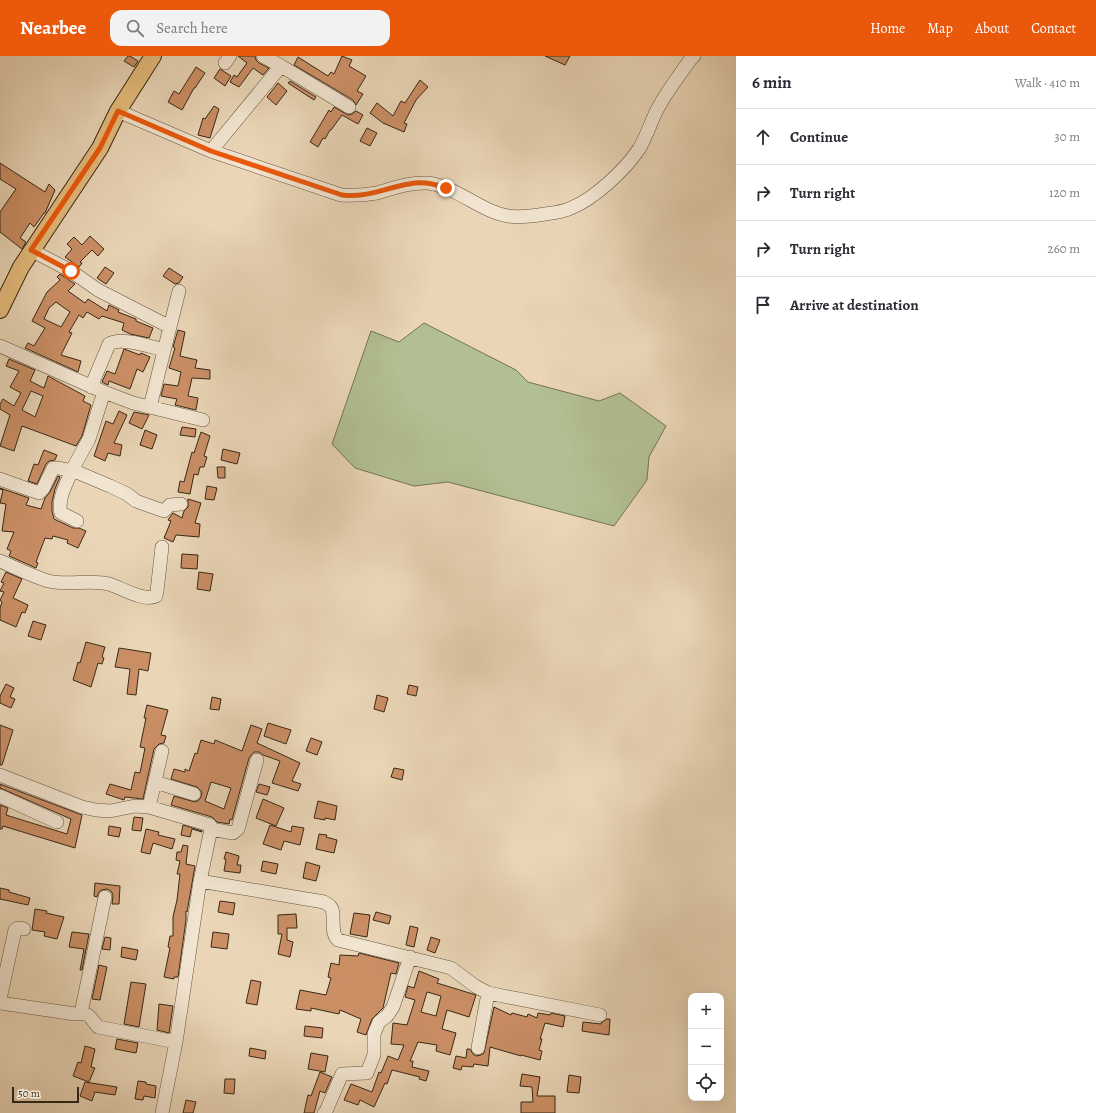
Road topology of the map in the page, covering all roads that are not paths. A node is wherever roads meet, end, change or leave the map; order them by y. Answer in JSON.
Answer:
{"nodes":[{"id":1,"x":153,"y":56,"type":"edge"},
{"id":2,"x":263,"y":56,"type":"edge"},
{"id":3,"x":694,"y":56,"type":"edge"},
{"id":4,"x":281,"y":66,"type":"junction"},
{"id":5,"x":350,"y":107,"type":"dead end"},
{"id":6,"x":118,"y":111,"type":"junction"},
{"id":7,"x":211,"y":151,"type":"junction"},
{"id":8,"x":31,"y":250,"type":"junction"},
{"id":9,"x":179,"y":291,"type":"dead end"},
{"id":10,"x":0,"y":310,"type":"edge"},
{"id":11,"x":170,"y":327,"type":"junction"},
{"id":12,"x":0,"y":346,"type":"edge"},
{"id":13,"x":164,"y":350,"type":"junction"},
{"id":14,"x":91,"y":387,"type":"junction"},
{"id":15,"x":104,"y":392,"type":"junction"},
{"id":16,"x":150,"y":407,"type":"junction"},
{"id":17,"x":203,"y":420,"type":"dead end"},
{"id":18,"x":72,"y":470,"type":"junction"},
{"id":19,"x":0,"y":479,"type":"edge"},
{"id":20,"x":181,"y":504,"type":"dead end"},
{"id":21,"x":77,"y":522,"type":"dead end"},
{"id":22,"x":162,"y":547,"type":"dead end"},
{"id":23,"x":0,"y":561,"type":"edge"},
{"id":24,"x":162,"y":751,"type":"dead end"},
{"id":25,"x":257,"y":760,"type":"dead end"},
{"id":26,"x":0,"y":774,"type":"edge"},
{"id":27,"x":155,"y":782,"type":"junction"},
{"id":28,"x":194,"y":794,"type":"dead end"},
{"id":29,"x":0,"y":796,"type":"edge"},
{"id":30,"x":149,"y":807,"type":"junction"},
{"id":31,"x":57,"y":822,"type":"dead end"},
{"id":32,"x":211,"y":829,"type":"junction"},
{"id":33,"x":200,"y":881,"type":"junction"},
{"id":34,"x":105,"y":897,"type":"dead end"},
{"id":35,"x":24,"y":929,"type":"dead end"},
{"id":36,"x":410,"y":957,"type":"junction"},
{"id":37,"x":488,"y":993,"type":"junction"},
{"id":38,"x":0,"y":999,"type":"edge"},
{"id":39,"x":0,"y":1004,"type":"edge"},
{"id":40,"x":81,"y":1013,"type":"junction"},
{"id":41,"x":600,"y":1015,"type":"dead end"},
{"id":42,"x":176,"y":1042,"type":"junction"},
{"id":43,"x":478,"y":1048,"type":"dead end"},
{"id":44,"x":162,"y":1113,"type":"edge"},
{"id":45,"x":324,"y":1113,"type":"edge"}],
"edges":[{"from":1,"to":6,"type":"main road"},
{"from":2,"to":4,"type":"street"},
{"from":3,"to":7,"type":"street"},
{"from":4,"to":5,"type":"street"},
{"from":4,"to":7,"type":"street"},
{"from":6,"to":7,"type":"street"},
{"from":6,"to":8,"type":"main road"},
{"from":8,"to":10,"type":"main road"},
{"from":8,"to":11,"type":"street"},
{"from":9,"to":11,"type":"street"},
{"from":11,"to":13,"type":"street"},
{"from":12,"to":14,"type":"street"},
{"from":13,"to":14,"type":"street"},
{"from":13,"to":16,"type":"street"},
{"from":14,"to":15,"type":"street"},
{"from":15,"to":16,"type":"street"},
{"from":15,"to":18,"type":"street"},
{"from":16,"to":17,"type":"street"},
{"from":18,"to":19,"type":"street"},
{"from":18,"to":20,"type":"street"},
{"from":18,"to":21,"type":"street"},
{"from":22,"to":23,"type":"street"},
{"from":24,"to":27,"type":"street"},
{"from":25,"to":32,"type":"street"},
{"from":26,"to":30,"type":"street"},
{"from":27,"to":28,"type":"street"},
{"from":27,"to":30,"type":"street"},
{"from":29,"to":31,"type":"street"},
{"from":30,"to":32,"type":"street"},
{"from":32,"to":33,"type":"street"},
{"from":33,"to":36,"type":"street"},
{"from":33,"to":42,"type":"street"},
{"from":34,"to":40,"type":"street"},
{"from":35,"to":38,"type":"street"},
{"from":36,"to":37,"type":"street"},
{"from":36,"to":45,"type":"street"},
{"from":37,"to":41,"type":"street"},
{"from":37,"to":43,"type":"street"},
{"from":39,"to":40,"type":"street"},
{"from":40,"to":42,"type":"street"},
{"from":42,"to":44,"type":"street"}]}
